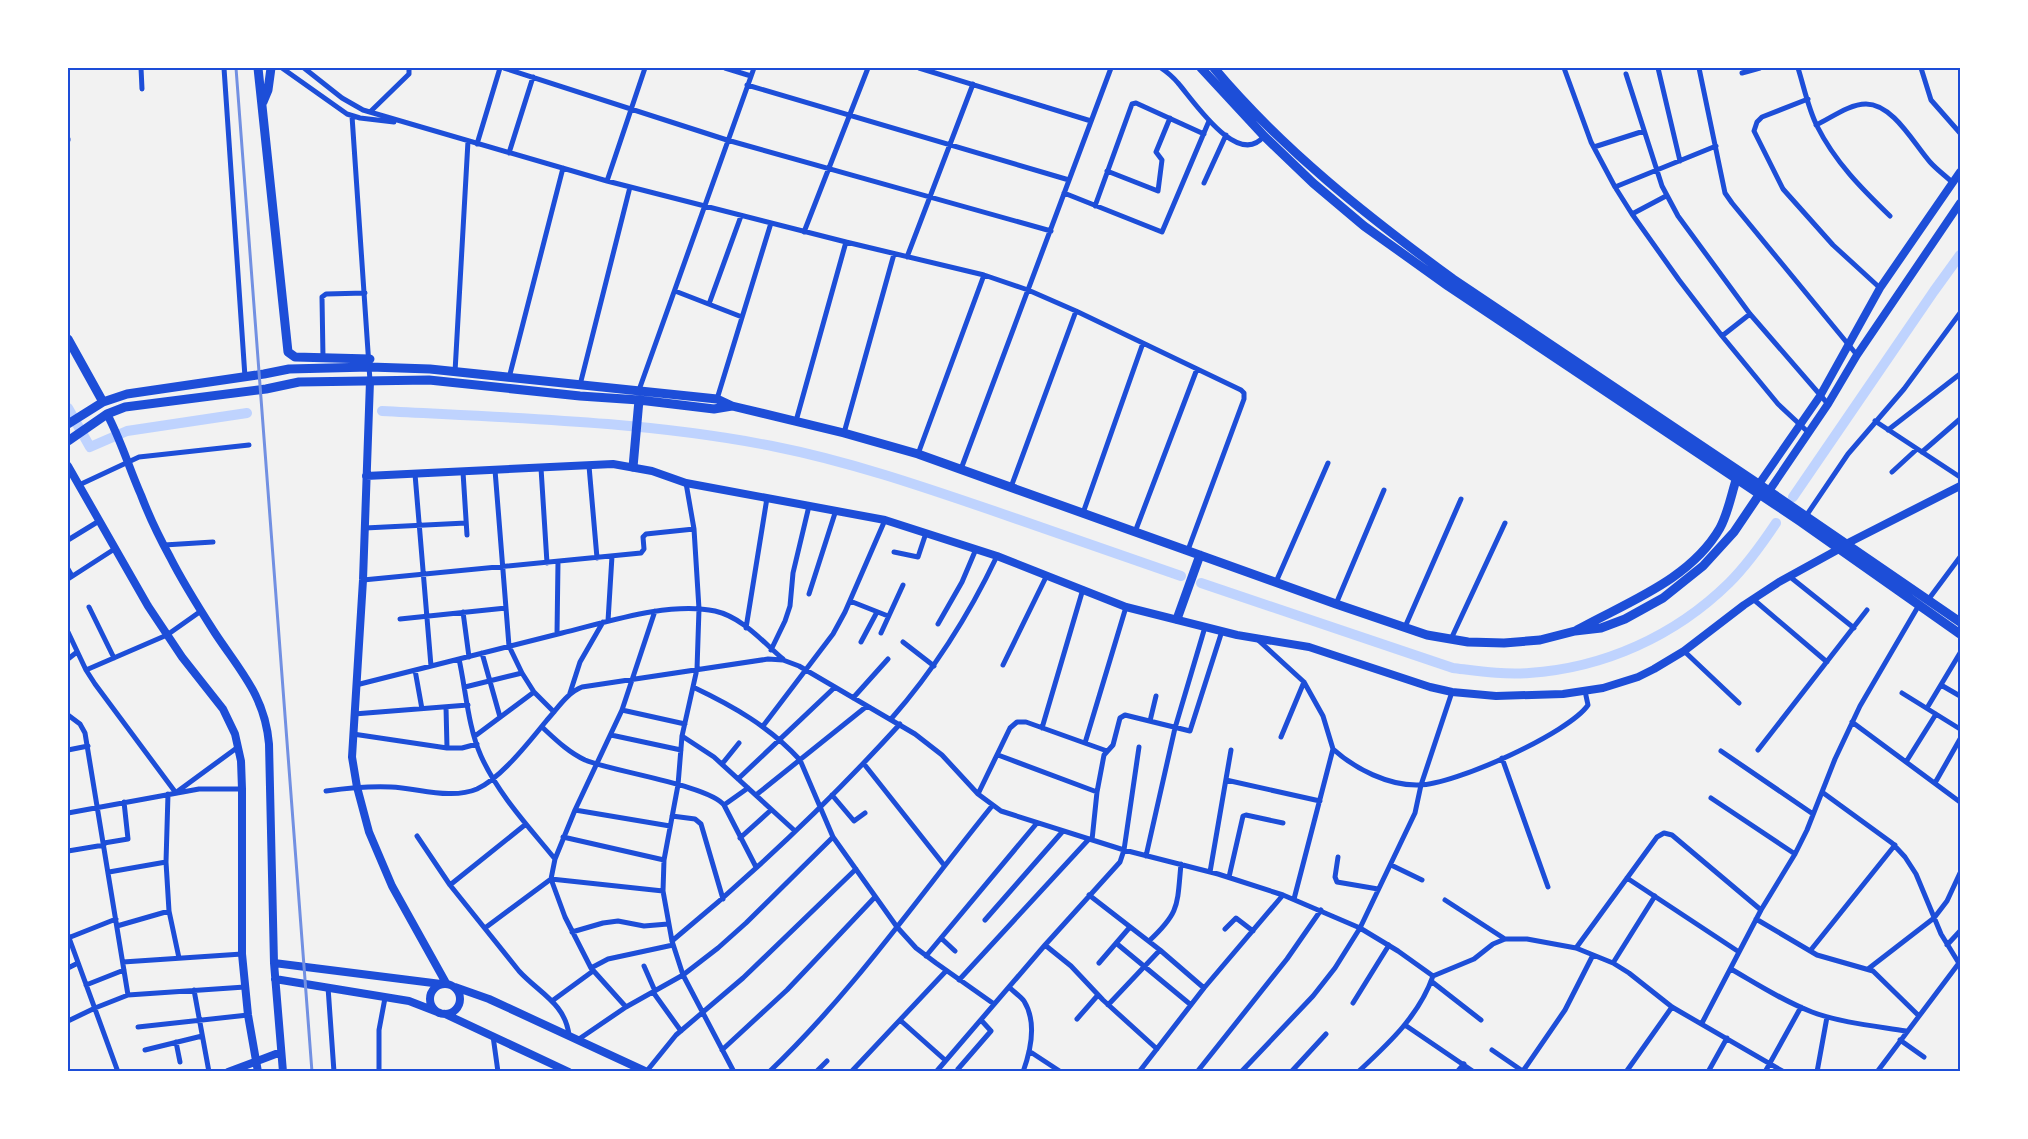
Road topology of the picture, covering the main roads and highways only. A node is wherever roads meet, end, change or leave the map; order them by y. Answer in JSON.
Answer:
{"nodes":[{"id":1,"x":258,"y":68,"type":"edge"},
{"id":2,"x":271,"y":68,"type":"edge"},
{"id":3,"x":1201,"y":68,"type":"edge"},
{"id":4,"x":1214,"y":68,"type":"edge"},
{"id":5,"x":263,"y":103,"type":"junction"},
{"id":6,"x":1450,"y":282,"type":"junction"},
{"id":7,"x":68,"y":339,"type":"edge"},
{"id":8,"x":370,"y":363,"type":"junction"},
{"id":9,"x":430,"y":369,"type":"junction"},
{"id":10,"x":429,"y":380,"type":"junction"},
{"id":11,"x":183,"y":386,"type":"junction"},
{"id":12,"x":184,"y":399,"type":"junction"},
{"id":13,"x":639,"y":399,"type":"junction"},
{"id":14,"x":103,"y":402,"type":"junction"},
{"id":15,"x":732,"y":406,"type":"junction"},
{"id":16,"x":68,"y":424,"type":"edge"},
{"id":17,"x":68,"y":441,"type":"edge"},
{"id":18,"x":634,"y":466,"type":"road end"},
{"id":19,"x":1736,"y":480,"type":"junction"},
{"id":20,"x":1759,"y":495,"type":"junction"},
{"id":21,"x":1843,"y":546,"type":"junction"},
{"id":22,"x":1200,"y":555,"type":"junction"},
{"id":23,"x":1678,"y":573,"type":"junction"},
{"id":24,"x":1686,"y":581,"type":"junction"},
{"id":25,"x":1177,"y":619,"type":"road end"},
{"id":26,"x":1960,"y":622,"type":"edge"},
{"id":27,"x":1575,"y":631,"type":"junction"},
{"id":28,"x":1960,"y":634,"type":"edge"}],
"edges":[{"from":1,"to":5,"type":"main road"},
{"from":2,"to":5,"type":"main road"},
{"from":3,"to":6,"type":"main road"},
{"from":4,"to":6,"type":"main road"},
{"from":5,"to":8,"type":"main road"},
{"from":6,"to":19,"type":"main road"},
{"from":6,"to":21,"type":"main road"},
{"from":7,"to":14,"type":"main road"},
{"from":8,"to":9,"type":"main road"},
{"from":8,"to":11,"type":"main road"},
{"from":9,"to":10,"type":"main road"},
{"from":9,"to":13,"type":"main road"},
{"from":10,"to":12,"type":"main road"},
{"from":10,"to":13,"type":"main road"},
{"from":11,"to":12,"type":"main road"},
{"from":11,"to":14,"type":"main road"},
{"from":12,"to":17,"type":"main road"},
{"from":13,"to":15,"type":"main road"},
{"from":13,"to":15,"type":"main road"},
{"from":13,"to":18,"type":"main road"},
{"from":14,"to":16,"type":"main road"},
{"from":15,"to":22,"type":"main road"},
{"from":19,"to":20,"type":"main road"},
{"from":19,"to":23,"type":"main road"},
{"from":20,"to":21,"type":"main road"},
{"from":20,"to":24,"type":"main road"},
{"from":21,"to":26,"type":"main road"},
{"from":21,"to":28,"type":"main road"},
{"from":22,"to":25,"type":"main road"},
{"from":22,"to":27,"type":"main road"},
{"from":23,"to":24,"type":"main road"},
{"from":23,"to":27,"type":"main road"},
{"from":24,"to":27,"type":"main road"}]}
